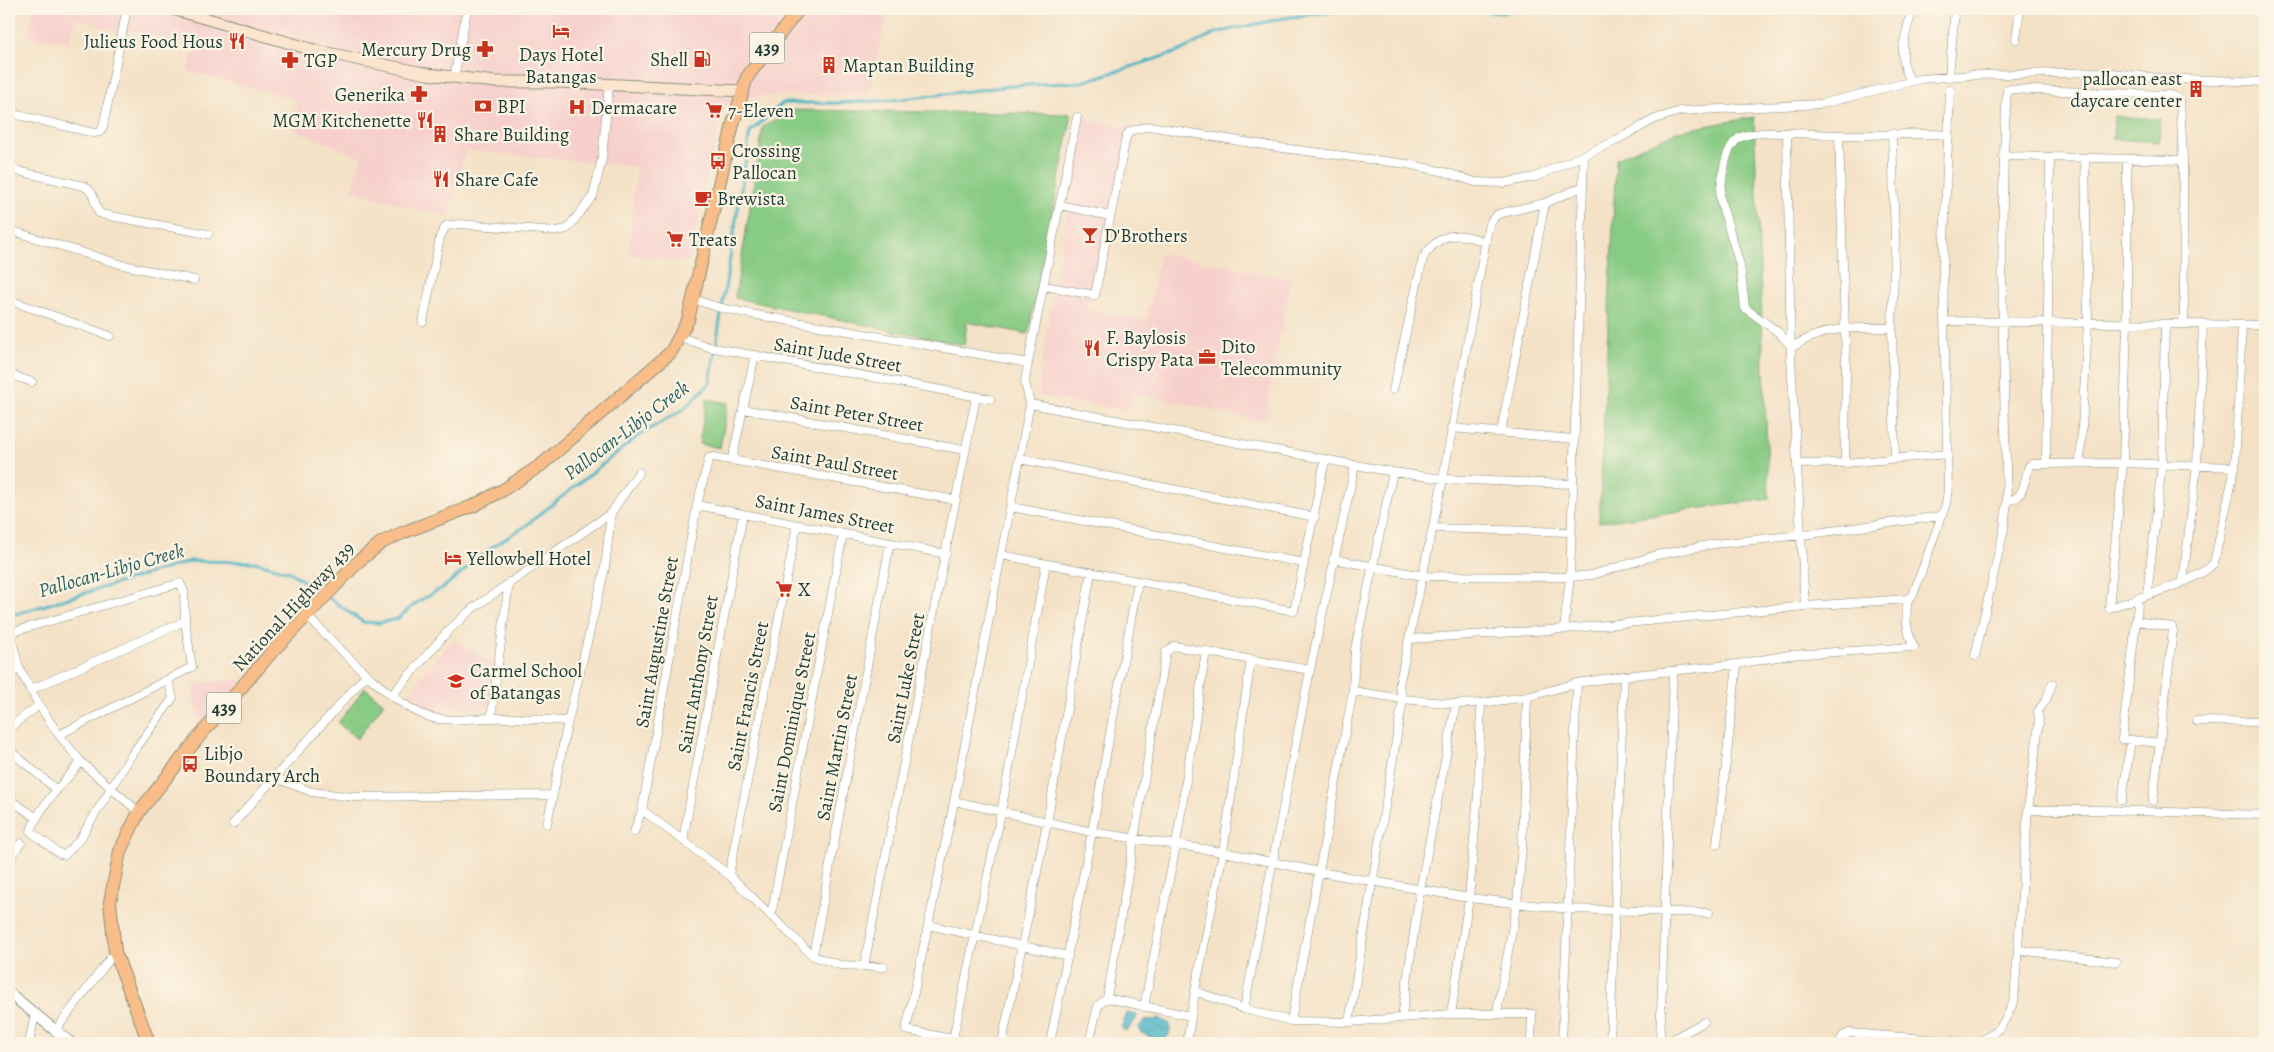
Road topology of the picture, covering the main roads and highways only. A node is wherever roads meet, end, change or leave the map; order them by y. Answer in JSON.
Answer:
{"nodes":[{"id":1,"x":173,"y":9,"type":"edge"},
{"id":2,"x":799,"y":9,"type":"edge"},
{"id":3,"x":742,"y":91,"type":"junction"},
{"id":4,"x":149,"y":1043,"type":"edge"}],
"edges":[{"from":1,"to":3,"type":"main road"},
{"from":2,"to":3,"type":"main road","name":"National Highway 439","number":"439"},
{"from":3,"to":4,"type":"main road","name":"National Highway 439","number":"439"}]}
